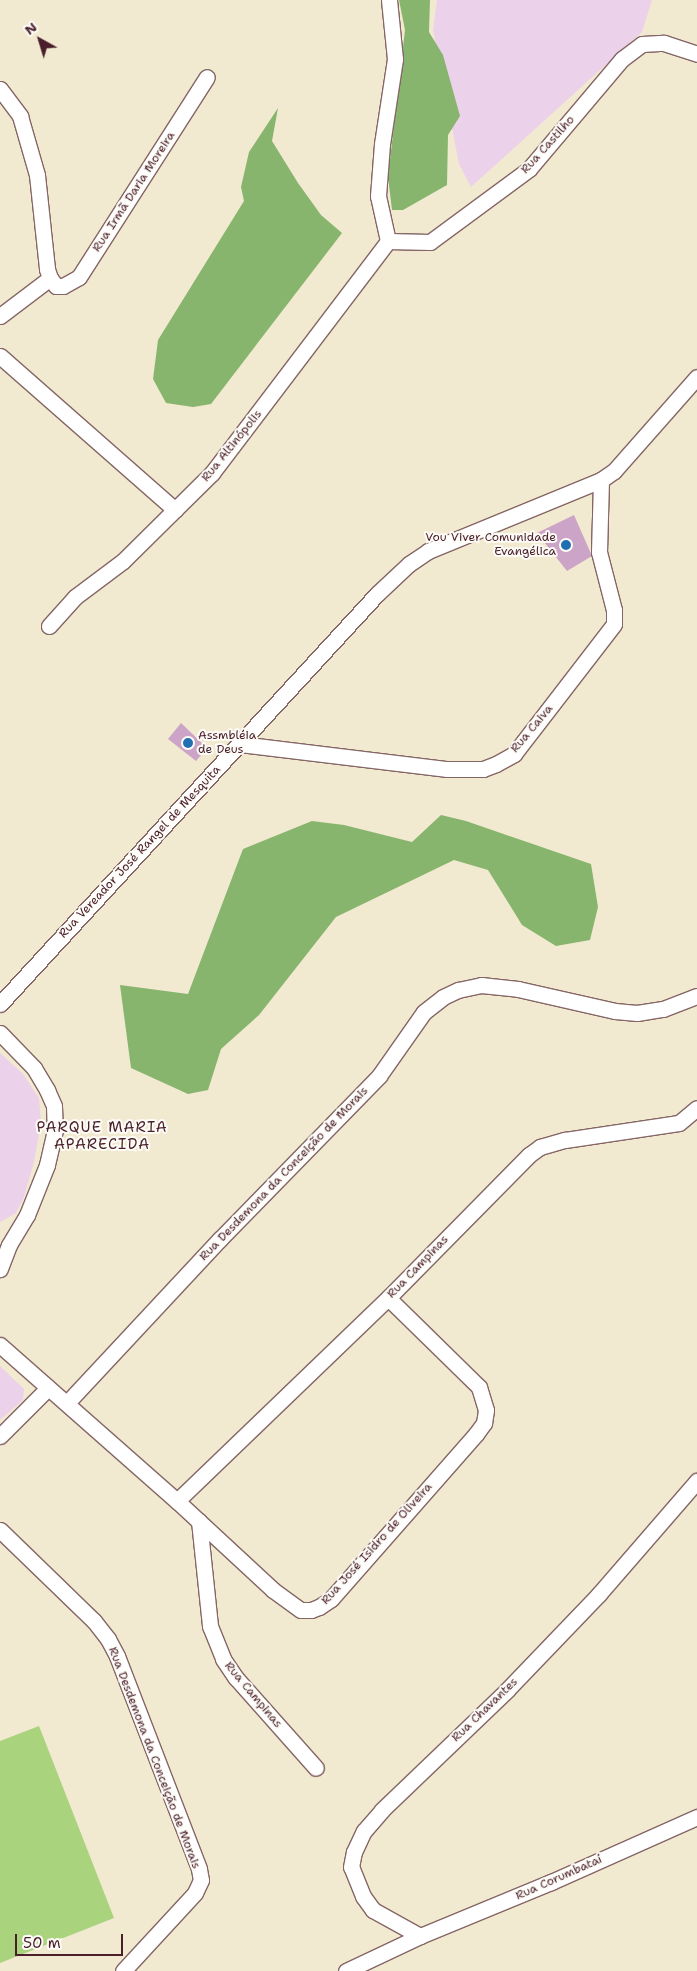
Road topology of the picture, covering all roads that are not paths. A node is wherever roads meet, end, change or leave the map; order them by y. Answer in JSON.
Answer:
{"nodes":[{"id":1,"x":390,"y":0,"type":"edge"},
{"id":2,"x":697,"y":54,"type":"edge"},
{"id":3,"x":207,"y":77,"type":"dead end"},
{"id":4,"x":0,"y":89,"type":"edge"},
{"id":5,"x":388,"y":241,"type":"junction"},
{"id":6,"x":50,"y":278,"type":"junction"},
{"id":7,"x":0,"y":316,"type":"edge"},
{"id":8,"x":0,"y":356,"type":"edge"},
{"id":9,"x":697,"y":377,"type":"edge"},
{"id":10,"x":601,"y":480,"type":"junction"},
{"id":11,"x":175,"y":510,"type":"junction"},
{"id":12,"x":49,"y":626,"type":"dead end"},
{"id":13,"x":240,"y":744,"type":"junction"},
{"id":14,"x":697,"y":996,"type":"edge"},
{"id":15,"x":0,"y":1004,"type":"edge"},
{"id":16,"x":0,"y":1033,"type":"edge"},
{"id":17,"x":697,"y":1108,"type":"edge"},
{"id":18,"x":5,"y":1241,"type":"edge"},
{"id":19,"x":0,"y":1269,"type":"edge"},
{"id":20,"x":388,"y":1298,"type":"junction"},
{"id":21,"x":0,"y":1345,"type":"edge"},
{"id":22,"x":48,"y":1388,"type":"junction"},
{"id":23,"x":67,"y":1403,"type":"junction"},
{"id":24,"x":0,"y":1436,"type":"edge"},
{"id":25,"x":697,"y":1481,"type":"edge"},
{"id":26,"x":177,"y":1501,"type":"junction"},
{"id":27,"x":199,"y":1522,"type":"junction"},
{"id":28,"x":0,"y":1530,"type":"edge"},
{"id":29,"x":316,"y":1768,"type":"dead end"},
{"id":30,"x":697,"y":1817,"type":"edge"},
{"id":31,"x":420,"y":1936,"type":"junction"},
{"id":32,"x":123,"y":1971,"type":"edge"},
{"id":33,"x":346,"y":1971,"type":"edge"}],
"edges":[{"from":1,"to":5,"type":"street"},
{"from":2,"to":5,"type":"street","name":"Rua Castilho"},
{"from":3,"to":6,"type":"street","name":"Rua Irmã Daria Moreira"},
{"from":4,"to":6,"type":"street"},
{"from":5,"to":11,"type":"street","name":"Rua Altinópolis"},
{"from":6,"to":7,"type":"street"},
{"from":8,"to":11,"type":"street"},
{"from":9,"to":10,"type":"street","name":"Rua Vereador José Rangel de Mesquita"},
{"from":10,"to":13,"type":"street","name":"Rua Vereador José Rangel de Mesquita"},
{"from":10,"to":13,"type":"street","name":"Rua Caiva"},
{"from":11,"to":12,"type":"street","name":"Rua Altinópolis"},
{"from":13,"to":15,"type":"street","name":"Rua Vereador José Rangel de Mesquita"},
{"from":14,"to":23,"type":"street","name":"Rua Desdemona da Conceição de Morais"},
{"from":16,"to":18,"type":"street"},
{"from":17,"to":20,"type":"street","name":"Rua Campinas"},
{"from":18,"to":19,"type":"street"},
{"from":20,"to":26,"type":"street","name":"Rua Campinas"},
{"from":20,"to":27,"type":"street","name":"Rua José Isidro de Oliveira"},
{"from":21,"to":22,"type":"street","name":"Rua José Isidro de Oliveira"},
{"from":22,"to":23,"type":"street","name":"Rua José Isidro de Oliveira"},
{"from":22,"to":24,"type":"street"},
{"from":23,"to":26,"type":"street","name":"Rua José Isidro de Oliveira"},
{"from":25,"to":31,"type":"street","name":"Rua Chavantes"},
{"from":26,"to":27,"type":"street","name":"Rua José Isidro de Oliveira"},
{"from":27,"to":29,"type":"street","name":"Rua Campinas"},
{"from":28,"to":32,"type":"street","name":"Rua Desdemona da Conceição de Morais"},
{"from":30,"to":31,"type":"street","name":"Rua Corumbataí"},
{"from":31,"to":33,"type":"street","name":"Rua Corumbataí"}]}
